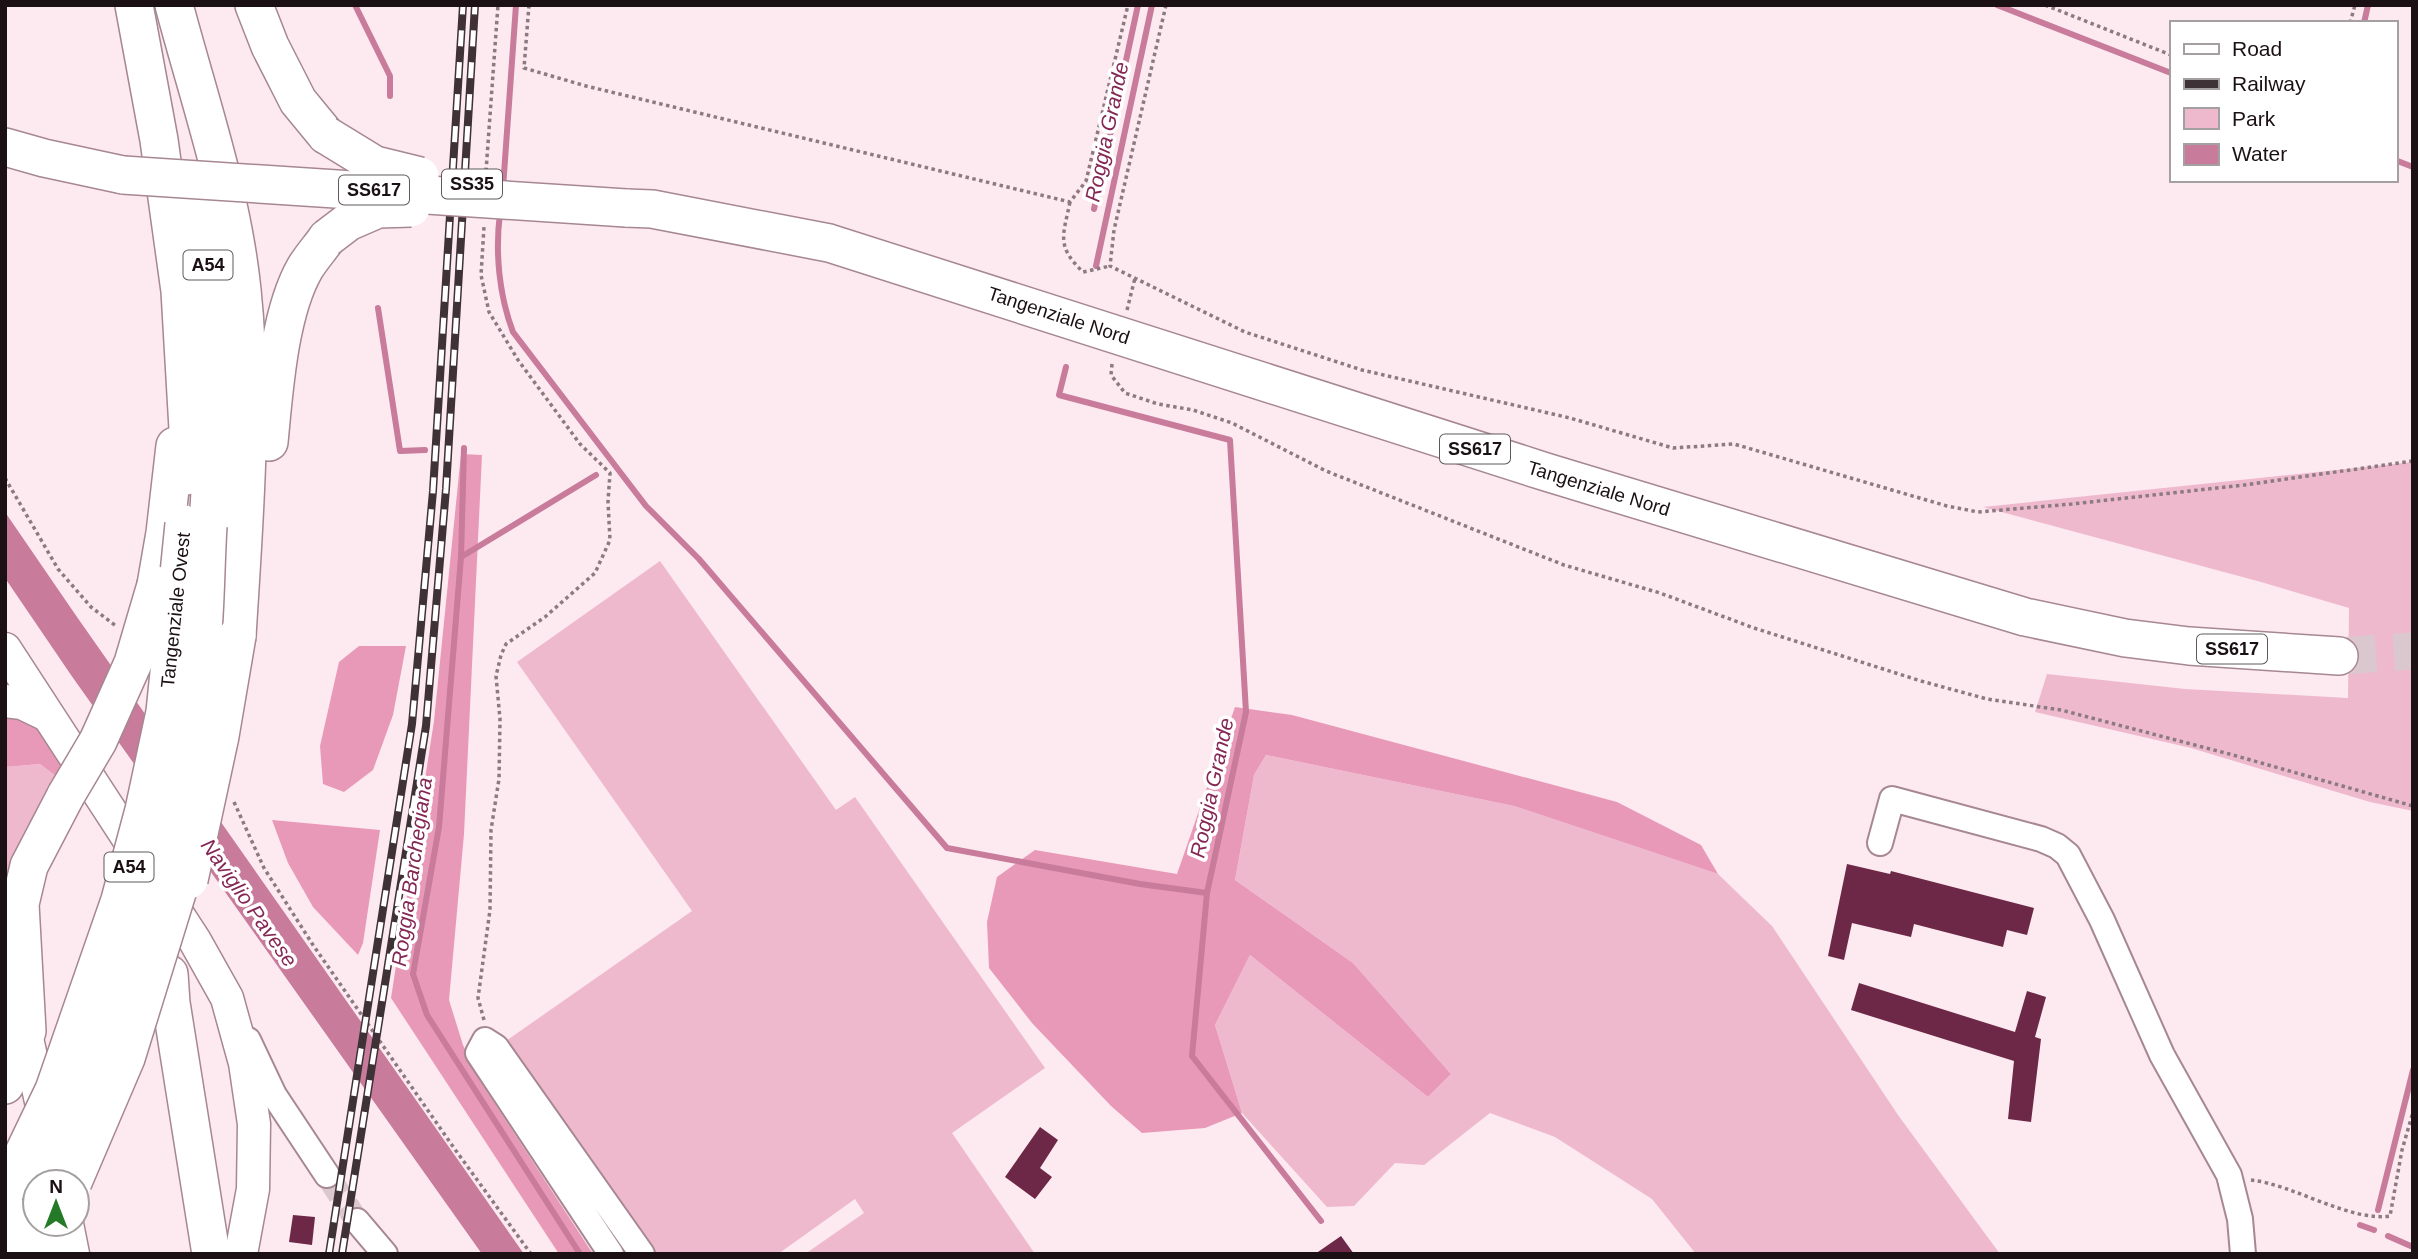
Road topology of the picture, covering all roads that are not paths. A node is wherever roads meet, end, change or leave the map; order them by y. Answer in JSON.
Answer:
{"nodes":[{"id":1,"x":131,"y":5,"type":"edge"},
{"id":2,"x":172,"y":5,"type":"edge"},
{"id":3,"x":254,"y":5,"type":"edge"},
{"id":4,"x":5,"y":147,"type":"edge"},
{"id":5,"x":639,"y":208,"type":"junction"},
{"id":6,"x":183,"y":365,"type":"junction"},
{"id":7,"x":196,"y":525,"type":"junction"},
{"id":8,"x":237,"y":636,"type":"junction"},
{"id":9,"x":5,"y":649,"type":"edge"},
{"id":10,"x":2339,"y":656,"type":"tunnel mouth"},
{"id":11,"x":5,"y":701,"type":"edge"},
{"id":12,"x":47,"y":715,"type":"junction"},
{"id":13,"x":1880,"y":844,"type":"dead end"},
{"id":14,"x":194,"y":856,"type":"junction"},
{"id":15,"x":8,"y":968,"type":"edge"},
{"id":16,"x":227,"y":998,"type":"junction"},
{"id":17,"x":27,"y":1031,"type":"junction"},
{"id":18,"x":5,"y":1085,"type":"edge"},
{"id":19,"x":47,"y":1168,"type":"edge"},
{"id":20,"x":55,"y":1168,"type":"edge"},
{"id":21,"x":79,"y":1168,"type":"edge"},
{"id":22,"x":327,"y":1175,"type":"tunnel mouth"},
{"id":23,"x":5,"y":1192,"type":"edge"},
{"id":24,"x":357,"y":1221,"type":"tunnel mouth"},
{"id":25,"x":21,"y":1222,"type":"edge"},
{"id":26,"x":48,"y":1238,"type":"edge"},
{"id":27,"x":6,"y":1254,"type":"edge"},
{"id":28,"x":40,"y":1254,"type":"edge"},
{"id":29,"x":211,"y":1254,"type":"edge"},
{"id":30,"x":241,"y":1254,"type":"edge"},
{"id":31,"x":384,"y":1254,"type":"edge"},
{"id":32,"x":611,"y":1254,"type":"edge"},
{"id":33,"x":642,"y":1254,"type":"edge"},
{"id":34,"x":2243,"y":1254,"type":"edge"}],
"edges":[{"from":1,"to":6,"type":"highway","name":"Tangenziale Ovest","number":"A54"},
{"from":2,"to":7,"type":"highway","name":"Tangenziale Ovest","number":"A54"},
{"from":2,"to":8,"type":"highway"},
{"from":3,"to":5,"type":"highway","number":"SS35","bridge":true},
{"from":4,"to":5,"type":"highway","number":"SS617","bridge":true},
{"from":5,"to":8,"type":"highway","bridge":true},
{"from":5,"to":10,"type":"highway","name":"Tangenziale Nord","number":"SS617"},
{"from":6,"to":7,"type":"highway","name":"Tangenziale Ovest","number":"A54"},
{"from":6,"to":17,"type":"highway","bridge":true},
{"from":7,"to":19,"type":"highway","name":"Tangenziale Ovest","number":"A54","bridge":true},
{"from":7,"to":23,"type":"highway","name":"Tangenziale Ovest","number":"A54","bridge":true},
{"from":8,"to":14,"type":"highway","bridge":true},
{"from":9,"to":12,"type":"main road"},
{"from":11,"to":12,"type":"main road"},
{"from":12,"to":16,"type":"main road"},
{"from":13,"to":34,"type":"street"},
{"from":14,"to":21,"type":"highway","bridge":true},
{"from":14,"to":29,"type":"highway","bridge":true},
{"from":15,"to":17,"type":"main road"},
{"from":15,"to":18,"type":"highway"},
{"from":16,"to":22,"type":"street"},
{"from":16,"to":30,"type":"main road"},
{"from":17,"to":20,"type":"main road"},
{"from":24,"to":31,"type":"street"},
{"from":25,"to":27,"type":"highway"},
{"from":26,"to":28,"type":"highway"},
{"from":32,"to":33,"type":"street"}]}
